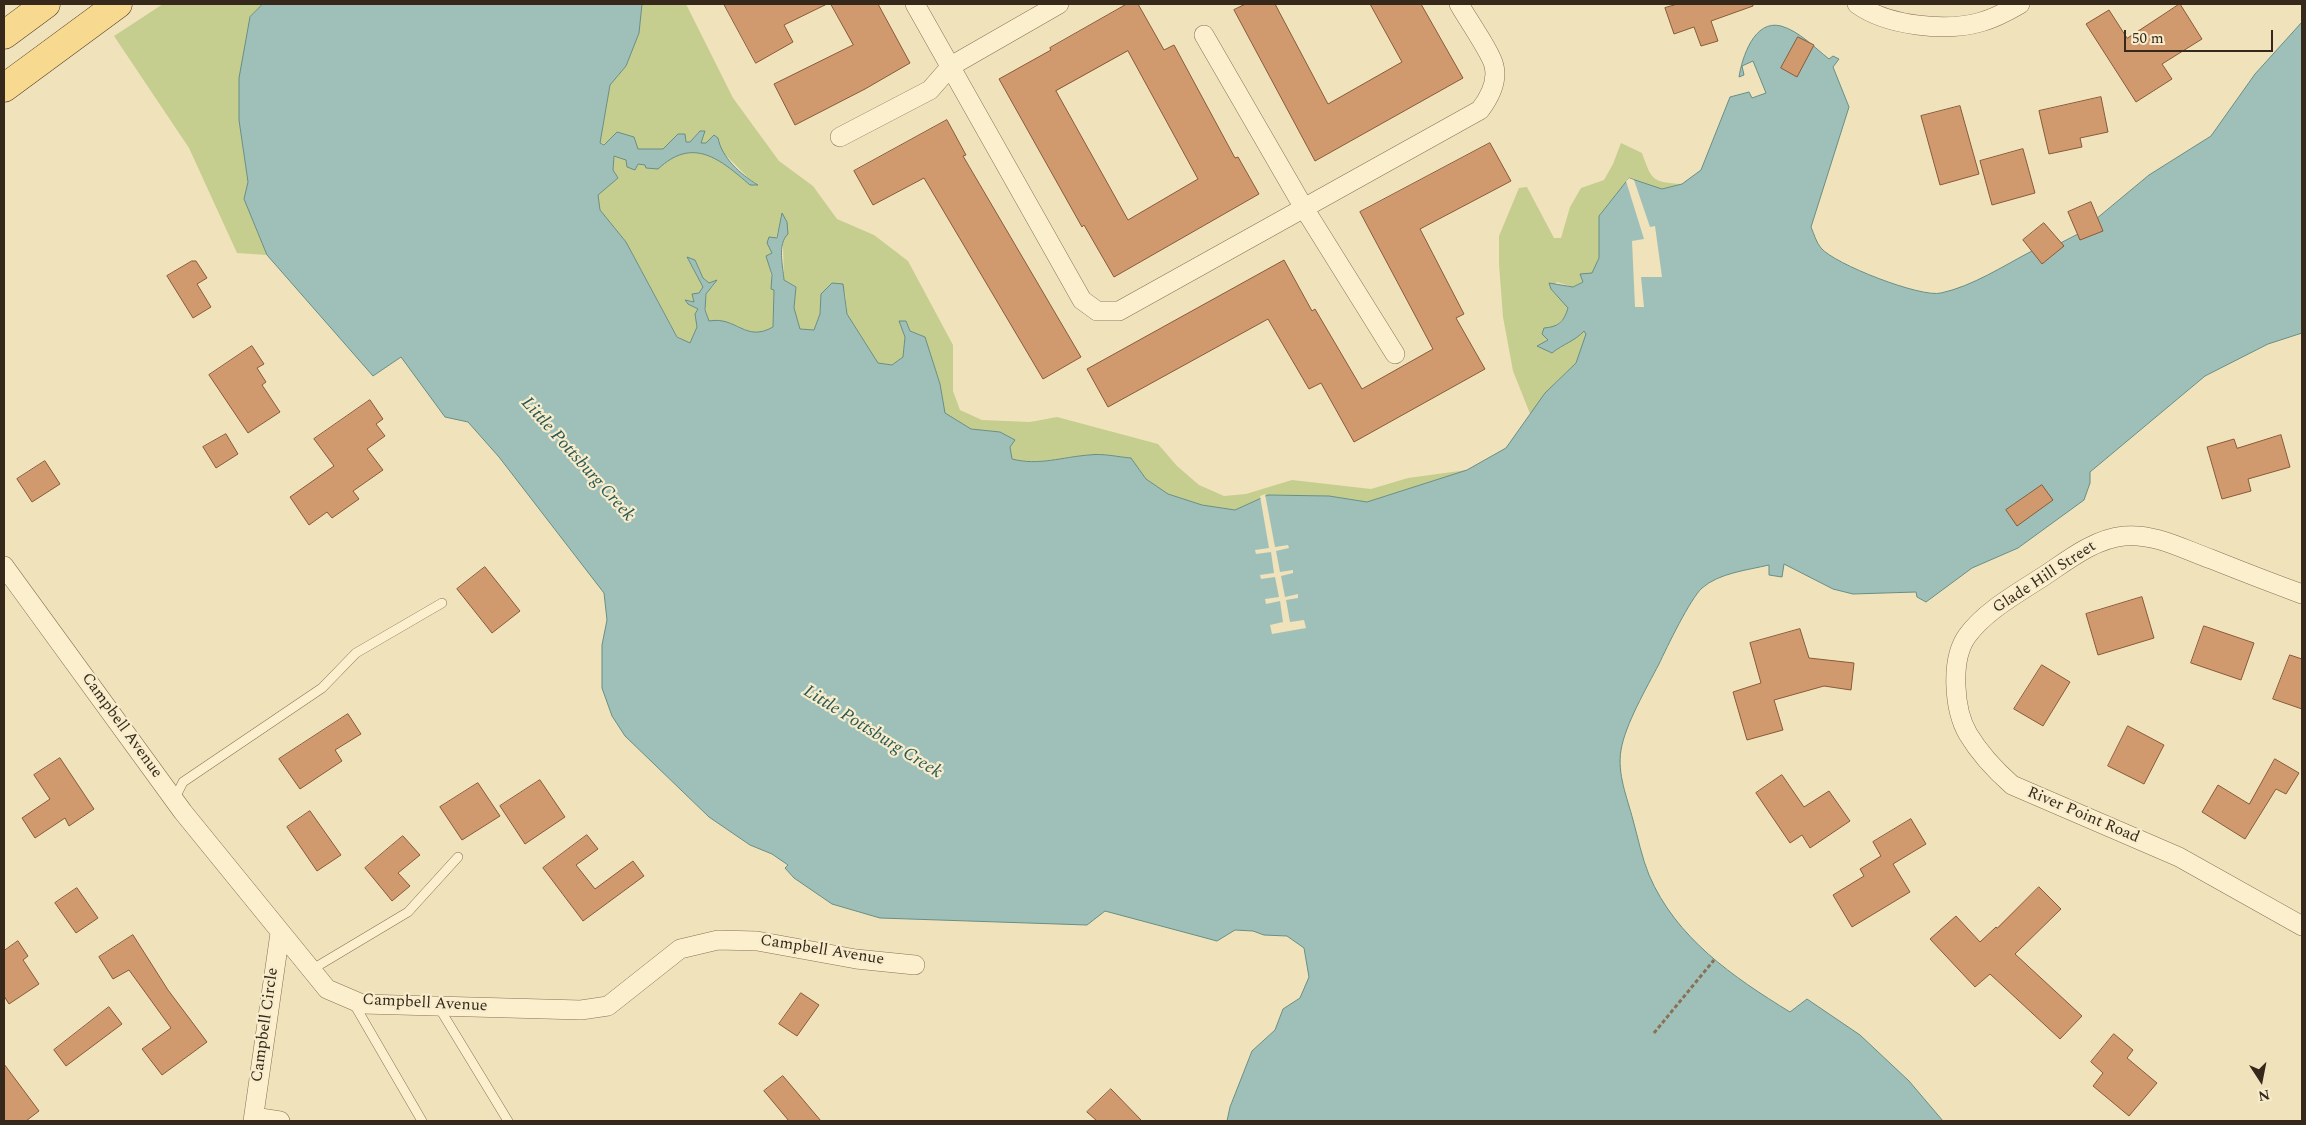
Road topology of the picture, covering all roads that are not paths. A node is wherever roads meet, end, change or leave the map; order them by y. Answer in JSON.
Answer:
{"nodes":[{"id":1,"x":46,"y":4,"type":"edge"},
{"id":2,"x":118,"y":4,"type":"edge"},
{"id":3,"x":915,"y":4,"type":"edge"},
{"id":4,"x":1059,"y":4,"type":"edge"},
{"id":5,"x":1459,"y":4,"type":"edge"},
{"id":6,"x":1857,"y":4,"type":"edge"},
{"id":7,"x":2020,"y":4,"type":"edge"},
{"id":8,"x":4,"y":35,"type":"edge"},
{"id":9,"x":1204,"y":36,"type":"dead end"},
{"id":10,"x":951,"y":66,"type":"junction"},
{"id":11,"x":4,"y":88,"type":"edge"},
{"id":12,"x":840,"y":137,"type":"dead end"},
{"id":13,"x":1304,"y":208,"type":"junction"},
{"id":14,"x":1396,"y":354,"type":"dead end"},
{"id":15,"x":4,"y":566,"type":"edge"},
{"id":16,"x":2302,"y":594,"type":"edge"},
{"id":17,"x":442,"y":604,"type":"dead end"},
{"id":18,"x":1966,"y":637,"type":"joint"},
{"id":19,"x":174,"y":801,"type":"junction"},
{"id":20,"x":458,"y":857,"type":"dead end"},
{"id":21,"x":2302,"y":926,"type":"edge"},
{"id":22,"x":280,"y":933,"type":"junction"},
{"id":23,"x":915,"y":965,"type":"dead end"},
{"id":24,"x":311,"y":970,"type":"junction"},
{"id":25,"x":351,"y":1000,"type":"junction"},
{"id":26,"x":438,"y":1006,"type":"junction"},
{"id":27,"x":254,"y":1119,"type":"edge"},
{"id":28,"x":280,"y":1121,"type":"edge"},
{"id":29,"x":422,"y":1121,"type":"edge"},
{"id":30,"x":508,"y":1121,"type":"edge"}],
"edges":[{"from":1,"to":8,"type":"main road"},
{"from":2,"to":11,"type":"main road"},
{"from":3,"to":10,"type":"street"},
{"from":4,"to":10,"type":"street"},
{"from":5,"to":13,"type":"street"},
{"from":6,"to":7,"type":"street"},
{"from":9,"to":13,"type":"street"},
{"from":10,"to":12,"type":"street"},
{"from":10,"to":13,"type":"street"},
{"from":13,"to":14,"type":"street"},
{"from":15,"to":19,"type":"street","name":"Campbell Avenue"},
{"from":16,"to":18,"type":"street","name":"Glade Hill Street"},
{"from":17,"to":19,"type":"lane"},
{"from":18,"to":21,"type":"street","name":"River Point Road"},
{"from":19,"to":22,"type":"street","name":"Campbell Avenue"},
{"from":20,"to":24,"type":"lane"},
{"from":22,"to":24,"type":"street","name":"Campbell Avenue"},
{"from":22,"to":27,"type":"street","name":"Campbell Circle"},
{"from":23,"to":26,"type":"street","name":"Campbell Avenue"},
{"from":24,"to":25,"type":"street","name":"Campbell Avenue"},
{"from":25,"to":26,"type":"street","name":"Campbell Avenue"},
{"from":25,"to":29,"type":"lane"},
{"from":26,"to":30,"type":"lane"},
{"from":27,"to":28,"type":"street","name":"Campbell Circle"}]}
